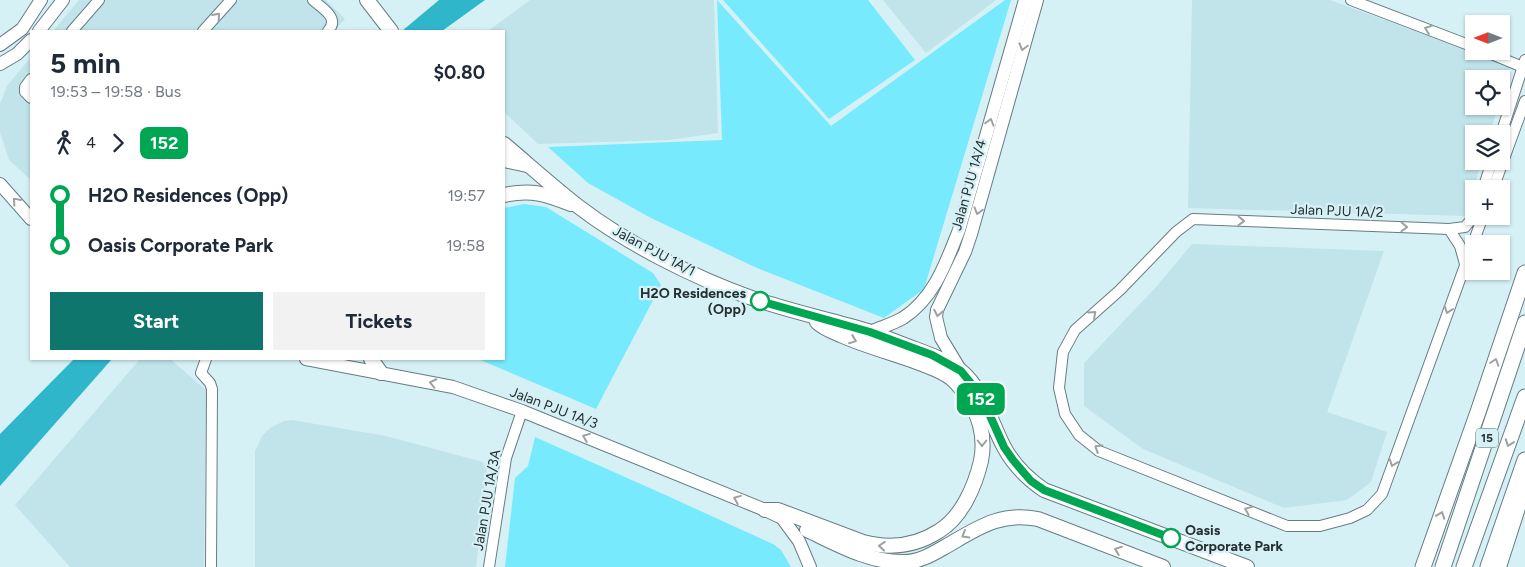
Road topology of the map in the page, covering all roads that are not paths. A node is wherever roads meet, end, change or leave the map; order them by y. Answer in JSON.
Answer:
{"nodes":[{"id":1,"x":41,"y":0,"type":"edge"},
{"id":2,"x":64,"y":0,"type":"edge"},
{"id":3,"x":99,"y":0,"type":"edge"},
{"id":4,"x":232,"y":0,"type":"edge"},
{"id":5,"x":313,"y":0,"type":"edge"},
{"id":6,"x":1025,"y":0,"type":"edge"},
{"id":7,"x":1037,"y":0,"type":"edge"},
{"id":8,"x":1351,"y":0,"type":"edge"},
{"id":9,"x":371,"y":3,"type":"edge"},
{"id":10,"x":42,"y":30,"type":"edge"},
{"id":11,"x":73,"y":30,"type":"edge"},
{"id":12,"x":204,"y":30,"type":"edge"},
{"id":13,"x":329,"y":30,"type":"edge"},
{"id":14,"x":390,"y":30,"type":"edge"},
{"id":15,"x":30,"y":41,"type":"edge"},
{"id":16,"x":1,"y":44,"type":"edge"},
{"id":17,"x":1465,"y":44,"type":"edge"},
{"id":18,"x":1510,"y":60,"type":"edge"},
{"id":19,"x":0,"y":64,"type":"edge"},
{"id":20,"x":1524,"y":65,"type":"edge"},
{"id":21,"x":30,"y":80,"type":"edge"},
{"id":22,"x":30,"y":97,"type":"edge"},
{"id":23,"x":1525,"y":100,"type":"edge"},
{"id":24,"x":1504,"y":125,"type":"edge"},
{"id":25,"x":505,"y":145,"type":"edge"},
{"id":26,"x":505,"y":160,"type":"edge"},
{"id":27,"x":531,"y":166,"type":"junction"},
{"id":28,"x":1496,"y":180,"type":"edge"},
{"id":29,"x":0,"y":184,"type":"edge"},
{"id":30,"x":505,"y":195,"type":"edge"},
{"id":31,"x":580,"y":208,"type":"junction"},
{"id":32,"x":30,"y":218,"type":"edge"},
{"id":33,"x":1467,"y":225,"type":"edge"},
{"id":34,"x":1449,"y":229,"type":"junction"},
{"id":35,"x":1465,"y":264,"type":"joint"},
{"id":36,"x":951,"y":266,"type":"junction"},
{"id":37,"x":1525,"y":273,"type":"edge"},
{"id":38,"x":811,"y":316,"type":"junction"},
{"id":39,"x":1525,"y":323,"type":"edge"},
{"id":40,"x":870,"y":332,"type":"junction"},
{"id":41,"x":206,"y":360,"type":"edge"},
{"id":42,"x":311,"y":360,"type":"edge"},
{"id":43,"x":356,"y":360,"type":"edge"},
{"id":44,"x":372,"y":360,"type":"edge"},
{"id":45,"x":961,"y":371,"type":"junction"},
{"id":46,"x":381,"y":373,"type":"junction"},
{"id":47,"x":1525,"y":397,"type":"edge"},
{"id":48,"x":522,"y":410,"type":"junction"},
{"id":49,"x":1525,"y":460,"type":"edge"},
{"id":50,"x":1525,"y":486,"type":"edge"},
{"id":51,"x":765,"y":510,"type":"junction"},
{"id":52,"x":782,"y":518,"type":"junction"},
{"id":53,"x":1446,"y":560,"type":"edge"},
{"id":54,"x":1466,"y":561,"type":"edge"},
{"id":55,"x":898,"y":564,"type":"edge"},
{"id":56,"x":1423,"y":566,"type":"edge"},
{"id":57,"x":211,"y":567,"type":"edge"},
{"id":58,"x":489,"y":567,"type":"edge"},
{"id":59,"x":810,"y":567,"type":"edge"},
{"id":60,"x":1163,"y":567,"type":"edge"},
{"id":61,"x":1247,"y":567,"type":"edge"},
{"id":62,"x":1488,"y":567,"type":"edge"},
{"id":63,"x":1499,"y":567,"type":"edge"}],
"edges":[{"from":1,"to":16,"type":"street"},
{"from":2,"to":10,"type":"street"},
{"from":3,"to":11,"type":"street"},
{"from":12,"to":4,"type":"street","one_way":true},
{"from":5,"to":13,"type":"street"},
{"from":36,"to":6,"type":"street","name":"Jalan PJU 1A/4","one_way":true},
{"from":7,"to":36,"type":"street","name":"Jalan PJU 1A/4","one_way":true},
{"from":17,"to":8,"type":"street","one_way":true},
{"from":9,"to":14,"type":"main road"},
{"from":15,"to":19,"type":"street"},
{"from":18,"to":20,"type":"street"},
{"from":20,"to":24,"type":"street"},
{"from":21,"to":22,"type":"street"},
{"from":23,"to":28,"type":"street"},
{"from":25,"to":27,"type":"main road","name":"Jalan PJU 1A/1"},
{"from":26,"to":27,"type":"main road"},
{"from":27,"to":31,"type":"main road","name":"Jalan PJU 1A/1"},
{"from":32,"to":29,"type":"street","one_way":true},
{"from":30,"to":31,"type":"main road"},
{"from":31,"to":38,"type":"main road","name":"Jalan PJU 1A/1"},
{"from":33,"to":34,"type":"street","name":"Jalan PJU 1A/2"},
{"from":34,"to":35,"type":"street"},
{"from":35,"to":34,"type":"street","name":"Jalan PJU 1A/2","one_way":true},
{"from":36,"to":40,"type":"street","name":"Jalan PJU 1A/4"},
{"from":36,"to":45,"type":"street","name":"Jalan PJU 1A/4","one_way":true},
{"from":56,"to":37,"type":"main road","one_way":true},
{"from":38,"to":40,"type":"main road","name":"Jalan PJU 1A/1"},
{"from":38,"to":51,"type":"main road","one_way":true},
{"from":39,"to":53,"type":"main road","number":"15"},
{"from":40,"to":45,"type":"main road","name":"Jalan PJU 1A/1"},
{"from":41,"to":57,"type":"street"},
{"from":42,"to":46,"type":"street","name":"Jalan PJU 1A/3"},
{"from":43,"to":46,"type":"street"},
{"from":44,"to":46,"type":"main road"},
{"from":45,"to":61,"type":"main road","name":"Jalan PJU 1A/1"},
{"from":48,"to":46,"type":"street","name":"Jalan PJU 1A/3","one_way":true},
{"from":47,"to":54,"type":"main road","number":"15","one_way":true},
{"from":51,"to":48,"type":"street","name":"Jalan PJU 1A/3","one_way":true},
{"from":48,"to":58,"type":"street","name":"Jalan PJU 1A/3A"},
{"from":49,"to":62,"type":"main road"},
{"from":50,"to":63,"type":"main road"},
{"from":51,"to":52,"type":"street","name":"Jalan PJU 1A/3"},
{"from":52,"to":55,"type":"main road"},
{"from":52,"to":59,"type":"street"},
{"from":60,"to":55,"type":"main road","one_way":true}]}
